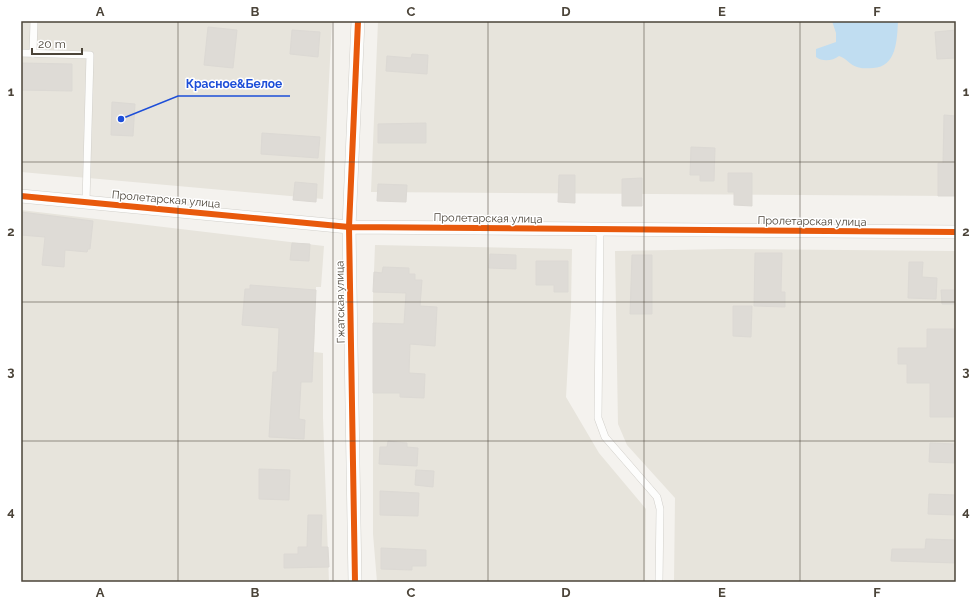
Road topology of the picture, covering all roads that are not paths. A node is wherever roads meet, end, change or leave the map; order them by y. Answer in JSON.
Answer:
{"nodes":[{"id":1,"x":34,"y":21,"type":"edge"},
{"id":2,"x":358,"y":21,"type":"edge"},
{"id":3,"x":21,"y":54,"type":"edge"},
{"id":4,"x":33,"y":54,"type":"junction"},
{"id":5,"x":21,"y":196,"type":"edge"},
{"id":6,"x":86,"y":202,"type":"junction"},
{"id":7,"x":349,"y":227,"type":"junction"},
{"id":8,"x":600,"y":229,"type":"junction"},
{"id":9,"x":956,"y":232,"type":"edge"},
{"id":10,"x":355,"y":582,"type":"edge"},
{"id":11,"x":659,"y":582,"type":"edge"}],
"edges":[{"from":1,"to":4,"type":"lane"},
{"from":2,"to":7,"type":"street","name":"Гжатская улица"},
{"from":3,"to":4,"type":"lane"},
{"from":4,"to":6,"type":"lane"},
{"from":5,"to":6,"type":"street","name":"Пролетарская улица"},
{"from":6,"to":7,"type":"street","name":"Пролетарская улица"},
{"from":7,"to":8,"type":"street","name":"Пролетарская улица"},
{"from":7,"to":10,"type":"street","name":"Гжатская улица"},
{"from":8,"to":9,"type":"street","name":"Пролетарская улица"},
{"from":8,"to":11,"type":"lane"}]}
